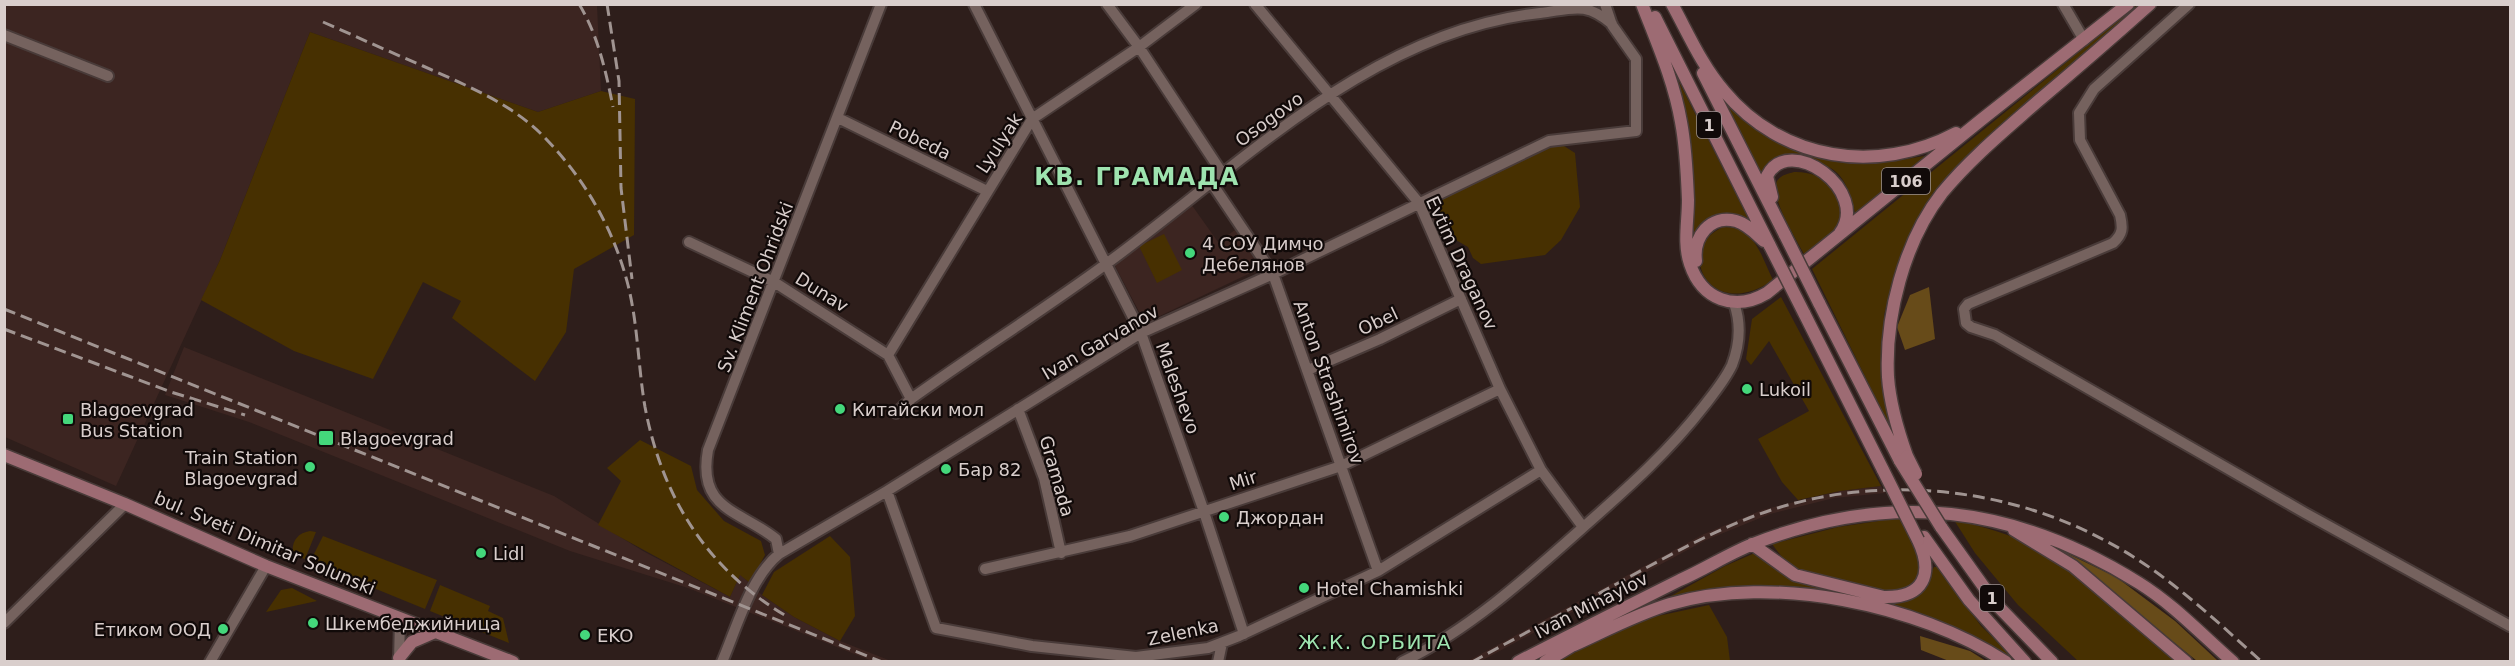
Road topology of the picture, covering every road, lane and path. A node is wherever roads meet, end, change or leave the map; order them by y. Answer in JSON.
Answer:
{"nodes":[{"id":1,"x":881,"y":4,"type":"edge"},
{"id":2,"x":974,"y":4,"type":"edge"},
{"id":3,"x":1107,"y":4,"type":"edge"},
{"id":4,"x":1196,"y":4,"type":"edge"},
{"id":5,"x":1255,"y":4,"type":"edge"},
{"id":6,"x":1605,"y":4,"type":"edge"},
{"id":7,"x":1642,"y":4,"type":"edge"},
{"id":8,"x":1648,"y":4,"type":"edge"},
{"id":9,"x":1670,"y":4,"type":"edge"},
{"id":10,"x":2063,"y":4,"type":"edge"},
{"id":11,"x":2128,"y":4,"type":"edge"},
{"id":12,"x":2150,"y":4,"type":"edge"},
{"id":13,"x":2189,"y":4,"type":"edge"},
{"id":14,"x":1580,"y":6,"type":"edge"},
{"id":15,"x":1612,"y":25,"type":"junction"},
{"id":16,"x":4,"y":35,"type":"edge"},
{"id":17,"x":2084,"y":40,"type":"junction"},
{"id":18,"x":1139,"y":47,"type":"junction"},
{"id":19,"x":108,"y":76,"type":"dead end"},
{"id":20,"x":1330,"y":94,"type":"junction"},
{"id":21,"x":838,"y":118,"type":"junction"},
{"id":22,"x":1032,"y":119,"type":"junction"},
{"id":23,"x":1981,"y":120,"type":"junction"},
{"id":24,"x":1222,"y":173,"type":"junction"},
{"id":25,"x":1211,"y":182,"type":"junction"},
{"id":26,"x":987,"y":191,"type":"junction"},
{"id":27,"x":1419,"y":203,"type":"junction"},
{"id":28,"x":1785,"y":235,"type":"junction"},
{"id":29,"x":689,"y":242,"type":"dead end"},
{"id":30,"x":1831,"y":243,"type":"junction"},
{"id":31,"x":1770,"y":246,"type":"junction"},
{"id":32,"x":1106,"y":264,"type":"junction"},
{"id":33,"x":1273,"y":274,"type":"junction"},
{"id":34,"x":1699,"y":280,"type":"junction"},
{"id":35,"x":774,"y":282,"type":"junction"},
{"id":36,"x":1461,"y":299,"type":"junction"},
{"id":37,"x":1734,"y":303,"type":"junction"},
{"id":38,"x":1141,"y":333,"type":"junction"},
{"id":39,"x":888,"y":355,"type":"junction"},
{"id":40,"x":1308,"y":370,"type":"junction"},
{"id":41,"x":1500,"y":389,"type":"junction"},
{"id":42,"x":911,"y":399,"type":"junction"},
{"id":43,"x":1018,"y":409,"type":"junction"},
{"id":44,"x":896,"y":413,"type":"dead end"},
{"id":45,"x":4,"y":455,"type":"edge"},
{"id":46,"x":1903,"y":459,"type":"junction"},
{"id":47,"x":1341,"y":466,"type":"junction"},
{"id":48,"x":1541,"y":470,"type":"junction"},
{"id":49,"x":887,"y":491,"type":"junction"},
{"id":50,"x":125,"y":504,"type":"junction"},
{"id":51,"x":1204,"y":511,"type":"junction"},
{"id":52,"x":1964,"y":514,"type":"junction"},
{"id":53,"x":1583,"y":527,"type":"junction"},
{"id":54,"x":1921,"y":538,"type":"junction"},
{"id":55,"x":1752,"y":544,"type":"junction"},
{"id":56,"x":1061,"y":553,"type":"junction"},
{"id":57,"x":780,"y":554,"type":"junction"},
{"id":58,"x":266,"y":566,"type":"junction"},
{"id":59,"x":985,"y":569,"type":"dead end"},
{"id":60,"x":1378,"y":571,"type":"junction"},
{"id":61,"x":1680,"y":581,"type":"junction"},
{"id":62,"x":399,"y":618,"type":"junction"},
{"id":63,"x":4,"y":623,"type":"edge"},
{"id":64,"x":2511,"y":626,"type":"edge"},
{"id":65,"x":435,"y":632,"type":"junction"},
{"id":66,"x":1244,"y":634,"type":"junction"},
{"id":67,"x":1222,"y":643,"type":"junction"},
{"id":68,"x":1574,"y":645,"type":"junction"},
{"id":69,"x":399,"y":660,"type":"edge"},
{"id":70,"x":210,"y":662,"type":"edge"},
{"id":71,"x":513,"y":662,"type":"edge"},
{"id":72,"x":722,"y":662,"type":"edge"},
{"id":73,"x":1218,"y":662,"type":"edge"},
{"id":74,"x":1402,"y":662,"type":"edge"},
{"id":75,"x":1518,"y":662,"type":"edge"},
{"id":76,"x":1545,"y":662,"type":"edge"},
{"id":77,"x":2006,"y":662,"type":"edge"},
{"id":78,"x":2025,"y":662,"type":"edge"},
{"id":79,"x":2052,"y":662,"type":"edge"},
{"id":80,"x":2186,"y":662,"type":"edge"},
{"id":81,"x":2232,"y":662,"type":"edge"}],
"edges":[{"from":1,"to":21,"type":"street","name":"Sv. Kliment Ohridski"},
{"from":2,"to":22,"type":"street","name":"Maleshevo"},
{"from":3,"to":18,"type":"street"},
{"from":4,"to":18,"type":"street","name":"Lyulyak"},
{"from":5,"to":20,"type":"street","name":"Evtim Draganov"},
{"from":6,"to":15,"type":"street"},
{"from":7,"to":34,"type":"main road"},
{"from":8,"to":31,"type":"main road","number":"1"},
{"from":9,"to":23,"type":"main road"},
{"from":9,"to":28,"type":"main road","number":"1"},
{"from":10,"to":17,"type":"street"},
{"from":11,"to":17,"type":"main road","number":"106"},
{"from":12,"to":46,"type":"main road"},
{"from":13,"to":64,"type":"street"},
{"from":14,"to":15,"type":"street"},
{"from":14,"to":20,"type":"street","name":"Osogovo"},
{"from":15,"to":27,"type":"street","name":"Ivan Garvanov"},
{"from":16,"to":19,"type":"street"},
{"from":17,"to":23,"type":"main road","number":"106"},
{"from":18,"to":22,"type":"street","name":"Lyulyak"},
{"from":18,"to":24,"type":"street"},
{"from":20,"to":24,"type":"street","name":"Osogovo"},
{"from":20,"to":27,"type":"street","name":"Evtim Draganov"},
{"from":21,"to":26,"type":"street","name":"Pobeda"},
{"from":21,"to":35,"type":"street","name":"Sv. Kliment Ohridski"},
{"from":22,"to":26,"type":"street","name":"Lyulyak"},
{"from":22,"to":32,"type":"street","name":"Maleshevo"},
{"from":23,"to":30,"type":"main road","number":"106"},
{"from":24,"to":25,"type":"street","name":"Osogovo"},
{"from":25,"to":32,"type":"street","name":"Osogovo"},
{"from":25,"to":33,"type":"street","name":"Anton Strashimirov"},
{"from":26,"to":39,"type":"street","name":"Lyulyak"},
{"from":27,"to":33,"type":"street","name":"Ivan Garvanov"},
{"from":27,"to":36,"type":"street","name":"Evtim Draganov"},
{"from":28,"to":30,"type":"main road"},
{"from":28,"to":46,"type":"main road","number":"1","bridge":true},
{"from":29,"to":35,"type":"street","name":"Dunav"},
{"from":30,"to":37,"type":"main road","number":"106"},
{"from":31,"to":34,"type":"main road"},
{"from":31,"to":54,"type":"main road","number":"1","bridge":true},
{"from":32,"to":38,"type":"street","name":"Maleshevo"},
{"from":32,"to":42,"type":"street","name":"Osogovo"},
{"from":33,"to":38,"type":"street","name":"Ivan Garvanov"},
{"from":33,"to":40,"type":"street","name":"Anton Strashimirov"},
{"from":34,"to":37,"type":"main road"},
{"from":35,"to":39,"type":"street","name":"Dunav"},
{"from":35,"to":57,"type":"street","name":"Sv. Kliment Ohridski"},
{"from":36,"to":40,"type":"street","name":"Obel"},
{"from":36,"to":41,"type":"street","name":"Evtim Draganov"},
{"from":37,"to":53,"type":"street"},
{"from":38,"to":43,"type":"street","name":"Ivan Garvanov"},
{"from":38,"to":51,"type":"street","name":"Maleshevo"},
{"from":39,"to":42,"type":"street","name":"Dunav"},
{"from":40,"to":47,"type":"street","name":"Anton Strashimirov"},
{"from":41,"to":47,"type":"street","name":"Mir"},
{"from":41,"to":48,"type":"street","name":"Evtim Draganov"},
{"from":42,"to":44,"type":"street","name":"Osogovo"},
{"from":43,"to":49,"type":"street","name":"Ivan Garvanov"},
{"from":43,"to":56,"type":"street","name":"Gramada"},
{"from":45,"to":50,"type":"main road","name":"bul. Sveti Dimitar Solunski"},
{"from":46,"to":79,"type":"main road","number":"1","bridge":true},
{"from":47,"to":51,"type":"street","name":"Mir"},
{"from":47,"to":60,"type":"street","name":"Anton Strashimirov"},
{"from":48,"to":53,"type":"street","name":"Evtim Draganov"},
{"from":48,"to":60,"type":"street","name":"Zelenka"},
{"from":49,"to":57,"type":"street","name":"Ivan Garvanov"},
{"from":49,"to":67,"type":"street","name":"Zelenka"},
{"from":50,"to":58,"type":"main road","name":"bul. Sveti Dimitar Solunski"},
{"from":50,"to":63,"type":"street"},
{"from":51,"to":56,"type":"street","name":"Mir"},
{"from":51,"to":66,"type":"street","name":"Maleshevo"},
{"from":52,"to":55,"type":"main road","name":"Ivan Mihaylov"},
{"from":52,"to":80,"type":"main road"},
{"from":52,"to":81,"type":"main road"},
{"from":53,"to":74,"type":"street"},
{"from":54,"to":55,"type":"main road"},
{"from":54,"to":78,"type":"main road","number":"1"},
{"from":55,"to":61,"type":"main road","name":"Ivan Mihaylov"},
{"from":56,"to":59,"type":"street","name":"Mir"},
{"from":57,"to":72,"type":"street","name":"Ivan Garvanov"},
{"from":58,"to":62,"type":"main road","name":"bul. Sveti Dimitar Solunski"},
{"from":58,"to":70,"type":"street"},
{"from":60,"to":66,"type":"street","name":"Zelenka"},
{"from":61,"to":68,"type":"main road","name":"Ivan Mihaylov"},
{"from":61,"to":75,"type":"main road","name":"Ivan Mihaylov"},
{"from":62,"to":65,"type":"main road","name":"bul. Sveti Dimitar Solunski"},
{"from":62,"to":69,"type":"street"},
{"from":65,"to":69,"type":"main road"},
{"from":65,"to":71,"type":"main road","name":"bul. Sveti Dimitar Solunski"},
{"from":66,"to":67,"type":"street","name":"Zelenka"},
{"from":67,"to":73,"type":"street"},
{"from":68,"to":76,"type":"main road","name":"Ivan Mihaylov"},
{"from":68,"to":77,"type":"main road"}]}
